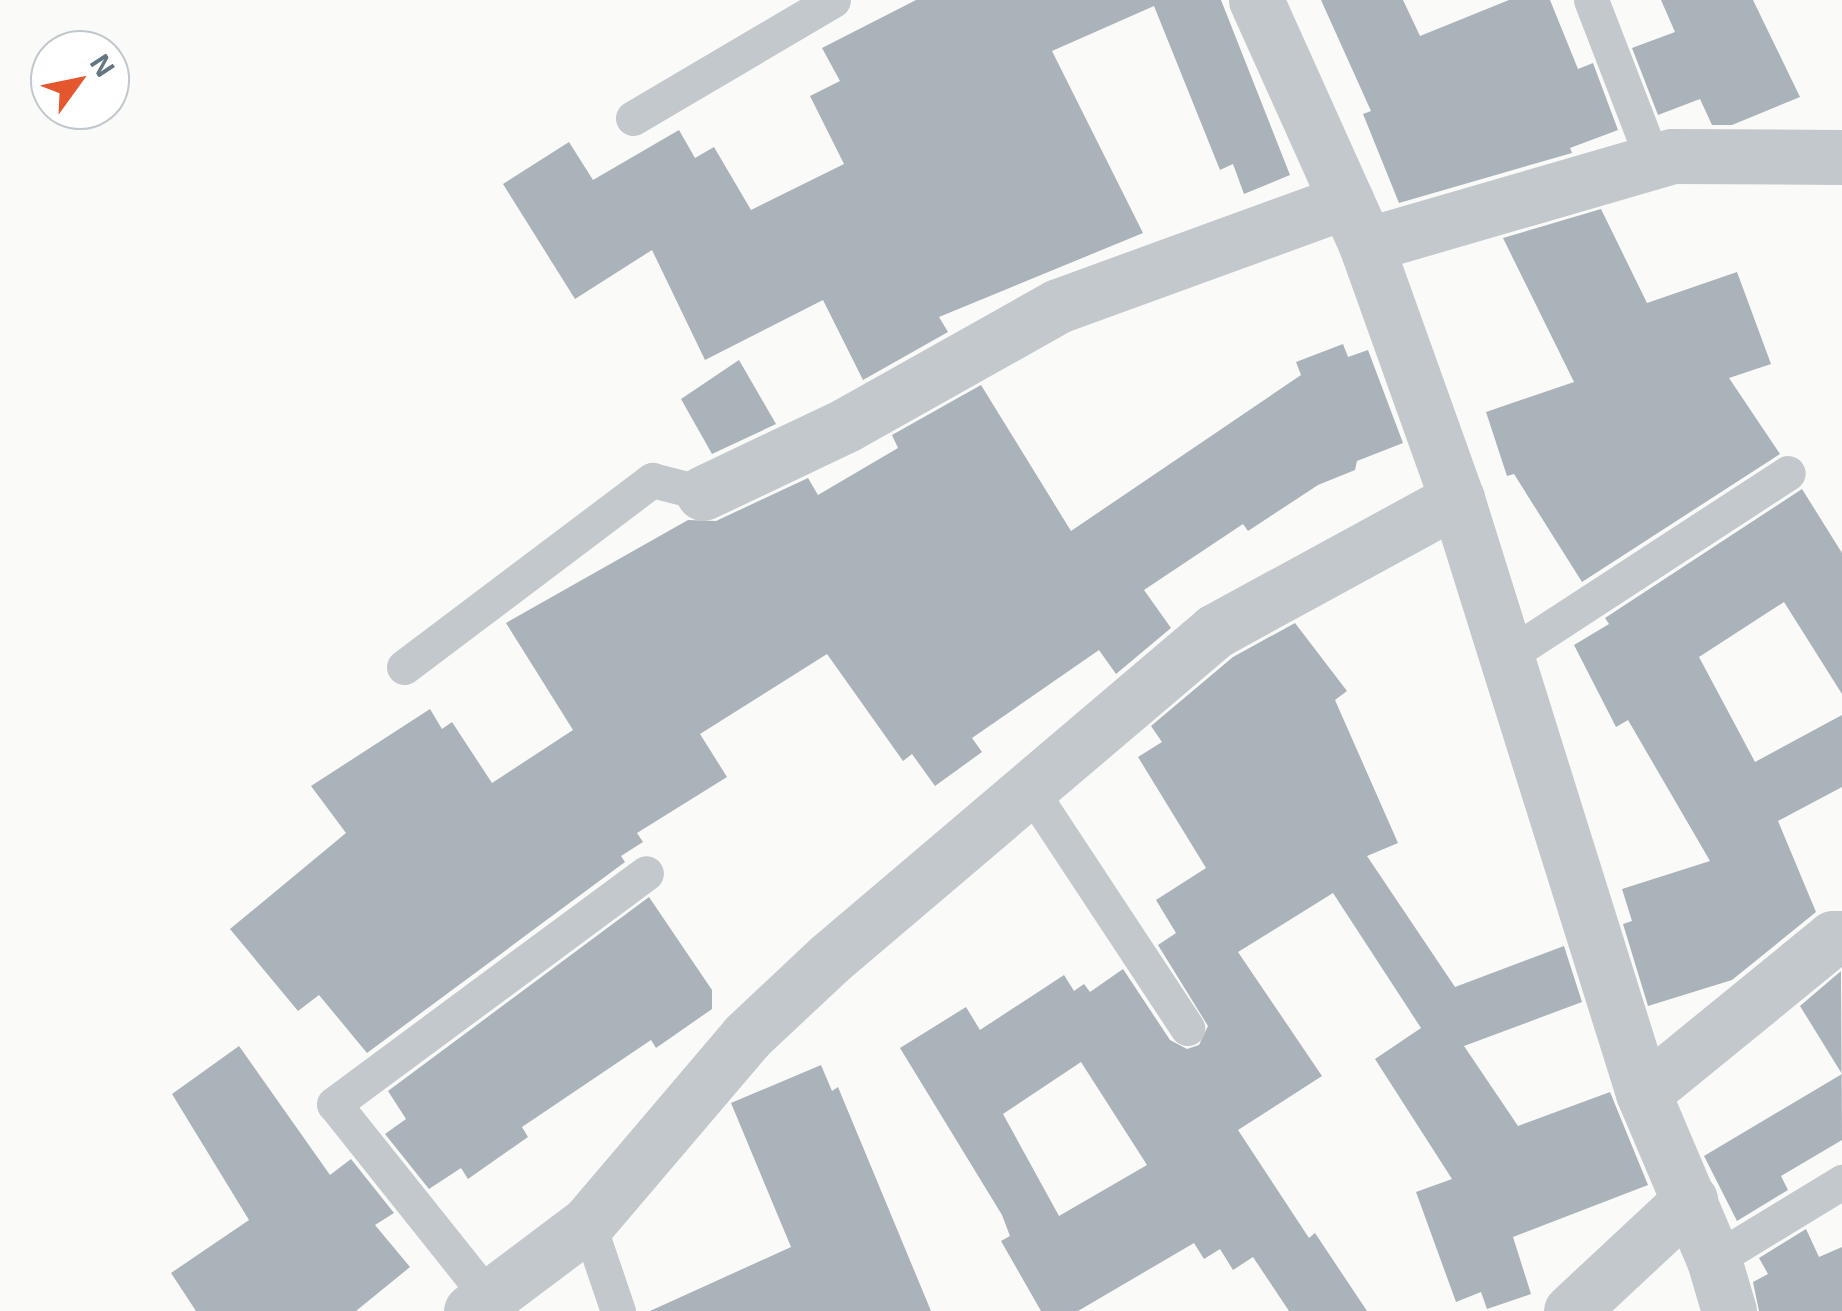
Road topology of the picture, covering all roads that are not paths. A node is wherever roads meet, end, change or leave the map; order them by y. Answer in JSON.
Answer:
{"nodes":[{"id":1,"x":833,"y":0,"type":"edge"},
{"id":2,"x":1256,"y":0,"type":"edge"},
{"id":3,"x":1591,"y":0,"type":"edge"},
{"id":4,"x":633,"y":118,"type":"dead end"},
{"id":5,"x":1842,"y":158,"type":"edge"},
{"id":6,"x":1653,"y":162,"type":"junction"},
{"id":7,"x":1356,"y":223,"type":"junction"},
{"id":8,"x":1788,"y":473,"type":"dead end"},
{"id":9,"x":703,"y":492,"type":"joint"},
{"id":10,"x":1458,"y":499,"type":"junction"},
{"id":11,"x":1507,"y":656,"type":"junction"},
{"id":12,"x":404,"y":667,"type":"dead end"},
{"id":13,"x":1031,"y":791,"type":"junction"},
{"id":14,"x":646,"y":872,"type":"dead end"},
{"id":15,"x":1839,"y":932,"type":"edge"},
{"id":16,"x":1187,"y":1028,"type":"dead end"},
{"id":17,"x":1642,"y":1093,"type":"junction"},
{"id":18,"x":1842,"y":1182,"type":"edge"},
{"id":19,"x":1690,"y":1200,"type":"junction"},
{"id":20,"x":588,"y":1223,"type":"junction"},
{"id":21,"x":1722,"y":1286,"type":"edge"},
{"id":22,"x":480,"y":1304,"type":"edge"},
{"id":23,"x":618,"y":1311,"type":"edge"},
{"id":24,"x":1572,"y":1311,"type":"edge"}],
"edges":[{"from":1,"to":4,"type":"lane"},
{"from":2,"to":7,"type":"street"},
{"from":3,"to":6,"type":"lane"},
{"from":5,"to":6,"type":"street"},
{"from":6,"to":7,"type":"street"},
{"from":7,"to":9,"type":"street"},
{"from":7,"to":10,"type":"street"},
{"from":8,"to":11,"type":"lane"},
{"from":9,"to":12,"type":"lane"},
{"from":10,"to":11,"type":"street"},
{"from":10,"to":13,"type":"street"},
{"from":11,"to":17,"type":"street"},
{"from":13,"to":16,"type":"lane"},
{"from":13,"to":20,"type":"street"},
{"from":14,"to":22,"type":"lane"},
{"from":15,"to":17,"type":"street"},
{"from":17,"to":19,"type":"street"},
{"from":18,"to":21,"type":"lane"},
{"from":19,"to":21,"type":"street"},
{"from":19,"to":24,"type":"street"},
{"from":20,"to":22,"type":"street"},
{"from":20,"to":23,"type":"lane"}]}
